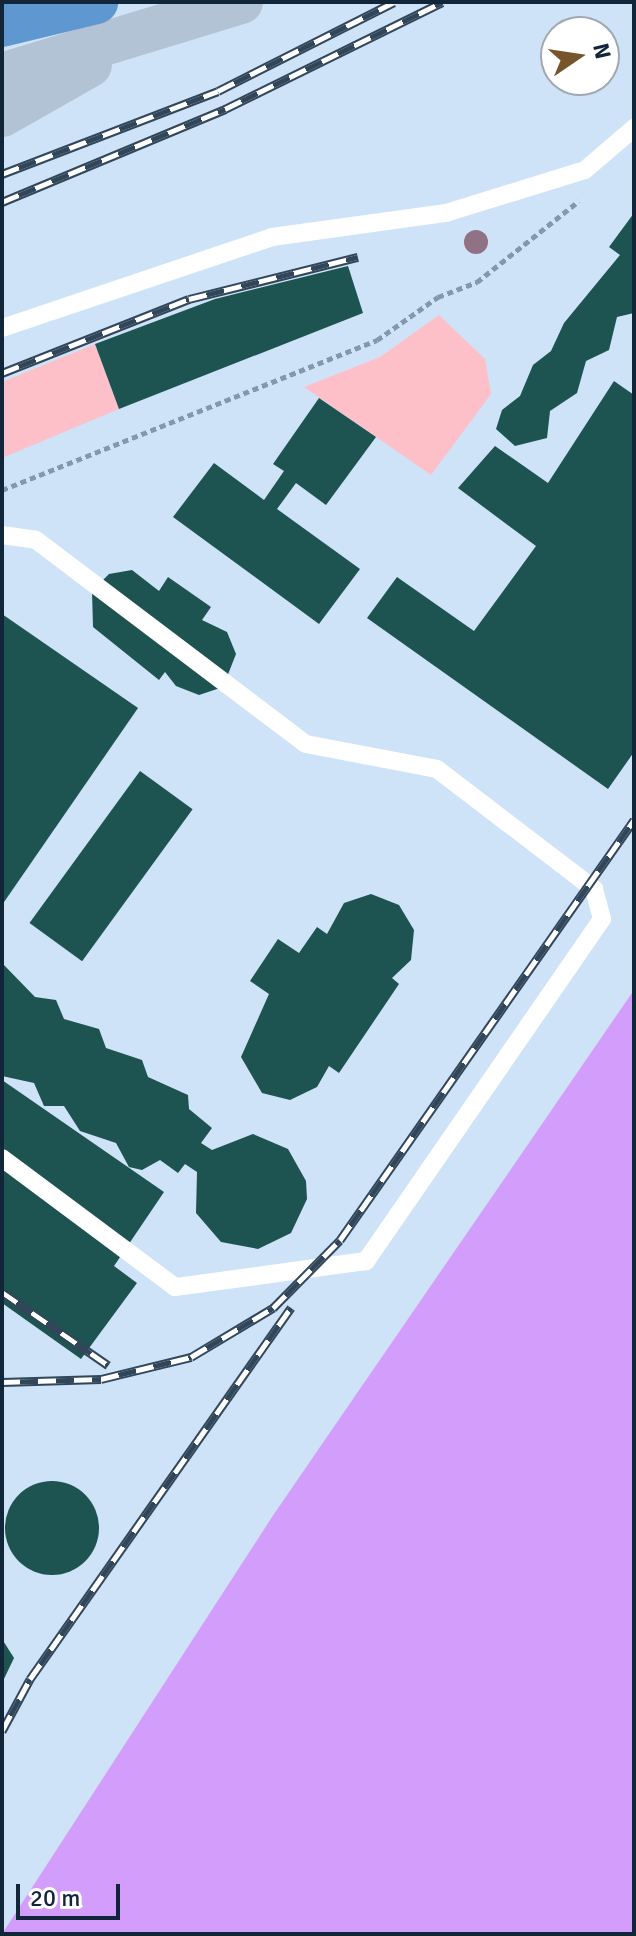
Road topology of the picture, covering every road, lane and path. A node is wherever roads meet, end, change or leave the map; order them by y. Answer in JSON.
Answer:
{"nodes":[{"id":1,"x":96,"y":2,"type":"edge"},
{"id":2,"x":241,"y":2,"type":"edge"},
{"id":3,"x":2,"y":25,"type":"edge"},
{"id":4,"x":114,"y":46,"type":"junction"},
{"id":5,"x":2,"y":75,"type":"edge"},
{"id":6,"x":2,"y":115,"type":"edge"},
{"id":7,"x":634,"y":128,"type":"edge"},
{"id":8,"x":585,"y":196,"type":"dead end"},
{"id":9,"x":2,"y":328,"type":"edge"},
{"id":10,"x":2,"y":490,"type":"edge"},
{"id":11,"x":2,"y":535,"type":"edge"},
{"id":12,"x":2,"y":1158,"type":"edge"}],
"edges":[{"from":1,"to":3,"type":"highway"},
{"from":2,"to":4,"type":"main road"},
{"from":4,"to":5,"type":"main road"},
{"from":4,"to":6,"type":"main road"},
{"from":7,"to":9,"type":"lane"},
{"from":8,"to":10,"type":"path"},
{"from":11,"to":12,"type":"lane"}]}
